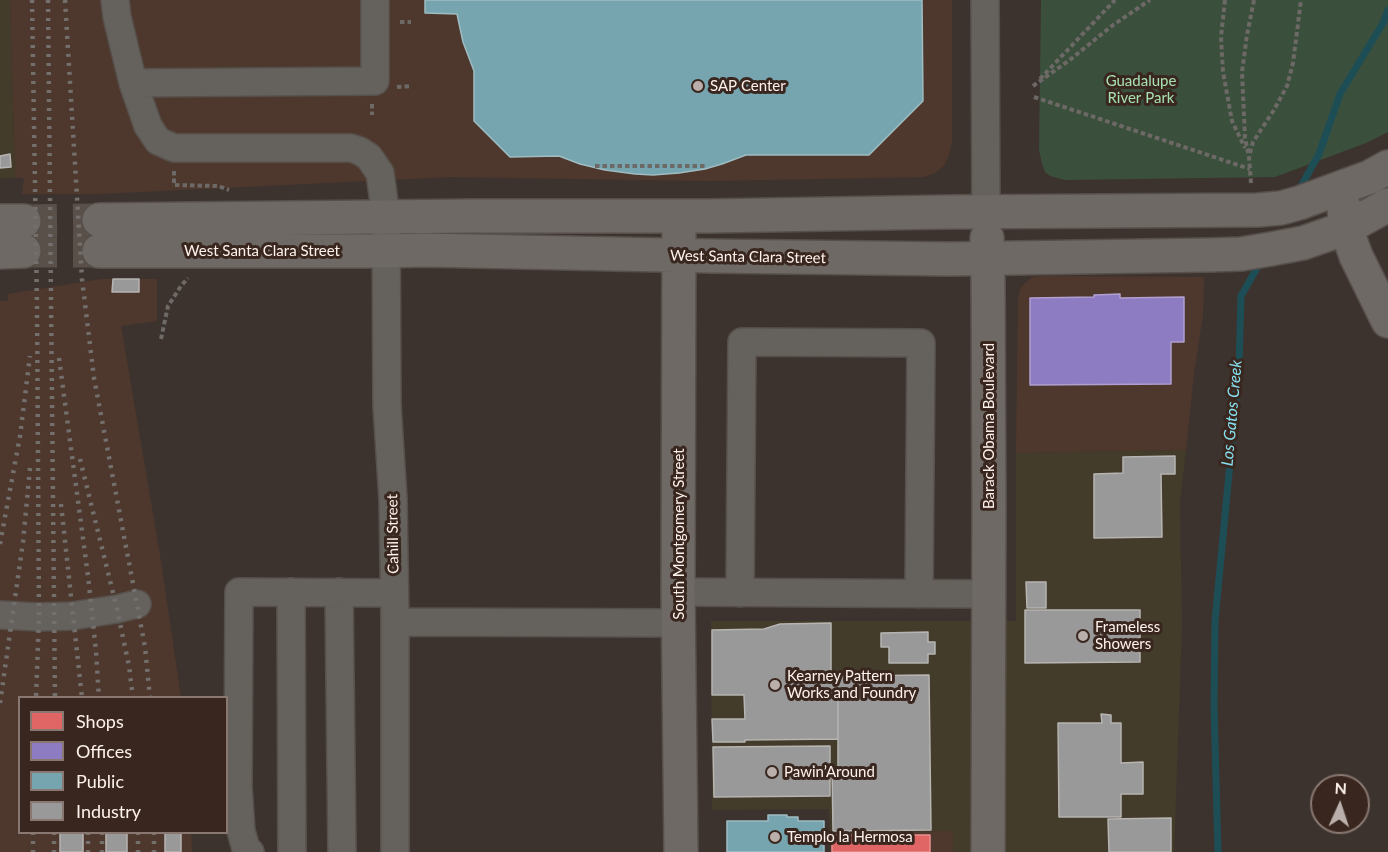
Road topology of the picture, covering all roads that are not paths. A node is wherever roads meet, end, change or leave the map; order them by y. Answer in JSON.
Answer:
{"nodes":[{"id":1,"x":115,"y":0,"type":"edge"},
{"id":2,"x":375,"y":0,"type":"edge"},
{"id":3,"x":985,"y":0,"type":"edge"},
{"id":4,"x":133,"y":82,"type":"junction"},
{"id":5,"x":1388,"y":167,"type":"edge"},
{"id":6,"x":1336,"y":189,"type":"junction"},
{"id":7,"x":1388,"y":205,"type":"edge"},
{"id":8,"x":986,"y":213,"type":"junction"},
{"id":9,"x":679,"y":216,"type":"junction"},
{"id":10,"x":386,"y":217,"type":"junction"},
{"id":11,"x":1346,"y":228,"type":"junction"},
{"id":12,"x":387,"y":251,"type":"junction"},
{"id":13,"x":679,"y":256,"type":"junction"},
{"id":14,"x":988,"y":259,"type":"junction"},
{"id":15,"x":1388,"y":321,"type":"edge"},
{"id":16,"x":291,"y":592,"type":"junction"},
{"id":17,"x":339,"y":592,"type":"junction"},
{"id":18,"x":394,"y":592,"type":"junction"},
{"id":19,"x":740,"y":593,"type":"junction"},
{"id":20,"x":919,"y":594,"type":"junction"},
{"id":21,"x":989,"y":594,"type":"junction"},
{"id":22,"x":137,"y":604,"type":"dead end"},
{"id":23,"x":679,"y":607,"type":"junction"},
{"id":24,"x":0,"y":615,"type":"edge"},
{"id":25,"x":395,"y":622,"type":"junction"},
{"id":26,"x":250,"y":852,"type":"edge"},
{"id":27,"x":292,"y":852,"type":"edge"},
{"id":28,"x":342,"y":852,"type":"edge"},
{"id":29,"x":395,"y":852,"type":"edge"},
{"id":30,"x":681,"y":852,"type":"edge"},
{"id":31,"x":988,"y":852,"type":"edge"}],
"edges":[{"from":1,"to":4,"type":"street","name":"Cahill Street"},
{"from":2,"to":4,"type":"street"},
{"from":3,"to":8,"type":"street","name":"Barack Obama Boulevard"},
{"from":4,"to":10,"type":"street","name":"Cahill Street"},
{"from":5,"to":6,"type":"main road","name":"West Santa Clara Street"},
{"from":6,"to":8,"type":"main road","name":"West Santa Clara Street"},
{"from":6,"to":11,"type":"main road"},
{"from":7,"to":11,"type":"main road","name":"West Santa Clara Street"},
{"from":8,"to":9,"type":"main road","name":"West Santa Clara Street"},
{"from":8,"to":14,"type":"main road","name":"Barack Obama Boulevard"},
{"from":9,"to":10,"type":"main road","name":"West Santa Clara Street"},
{"from":9,"to":13,"type":"main road","name":"South Montgomery Street"},
{"from":10,"to":12,"type":"street","name":"Cahill Street"},
{"from":10,"to":12,"type":"main road","name":"West Santa Clara Street"},
{"from":11,"to":14,"type":"main road","name":"West Santa Clara Street"},
{"from":11,"to":15,"type":"main road"},
{"from":12,"to":13,"type":"main road","name":"West Santa Clara Street"},
{"from":12,"to":18,"type":"street","name":"Cahill Street"},
{"from":13,"to":14,"type":"main road","name":"West Santa Clara Street"},
{"from":13,"to":23,"type":"main road","name":"South Montgomery Street"},
{"from":14,"to":21,"type":"main road","name":"Barack Obama Boulevard"},
{"from":16,"to":17,"type":"street"},
{"from":16,"to":26,"type":"street"},
{"from":16,"to":27,"type":"street"},
{"from":17,"to":18,"type":"street"},
{"from":17,"to":28,"type":"street"},
{"from":18,"to":25,"type":"street","name":"Cahill Street"},
{"from":19,"to":20,"type":"street"},
{"from":19,"to":20,"type":"street"},
{"from":19,"to":23,"type":"street"},
{"from":20,"to":21,"type":"street"},
{"from":21,"to":31,"type":"main road","name":"Barack Obama Boulevard"},
{"from":22,"to":24,"type":"street"},
{"from":23,"to":25,"type":"street"},
{"from":23,"to":30,"type":"main road","name":"South Montgomery Street"},
{"from":25,"to":29,"type":"street","name":"Cahill Street"}]}
